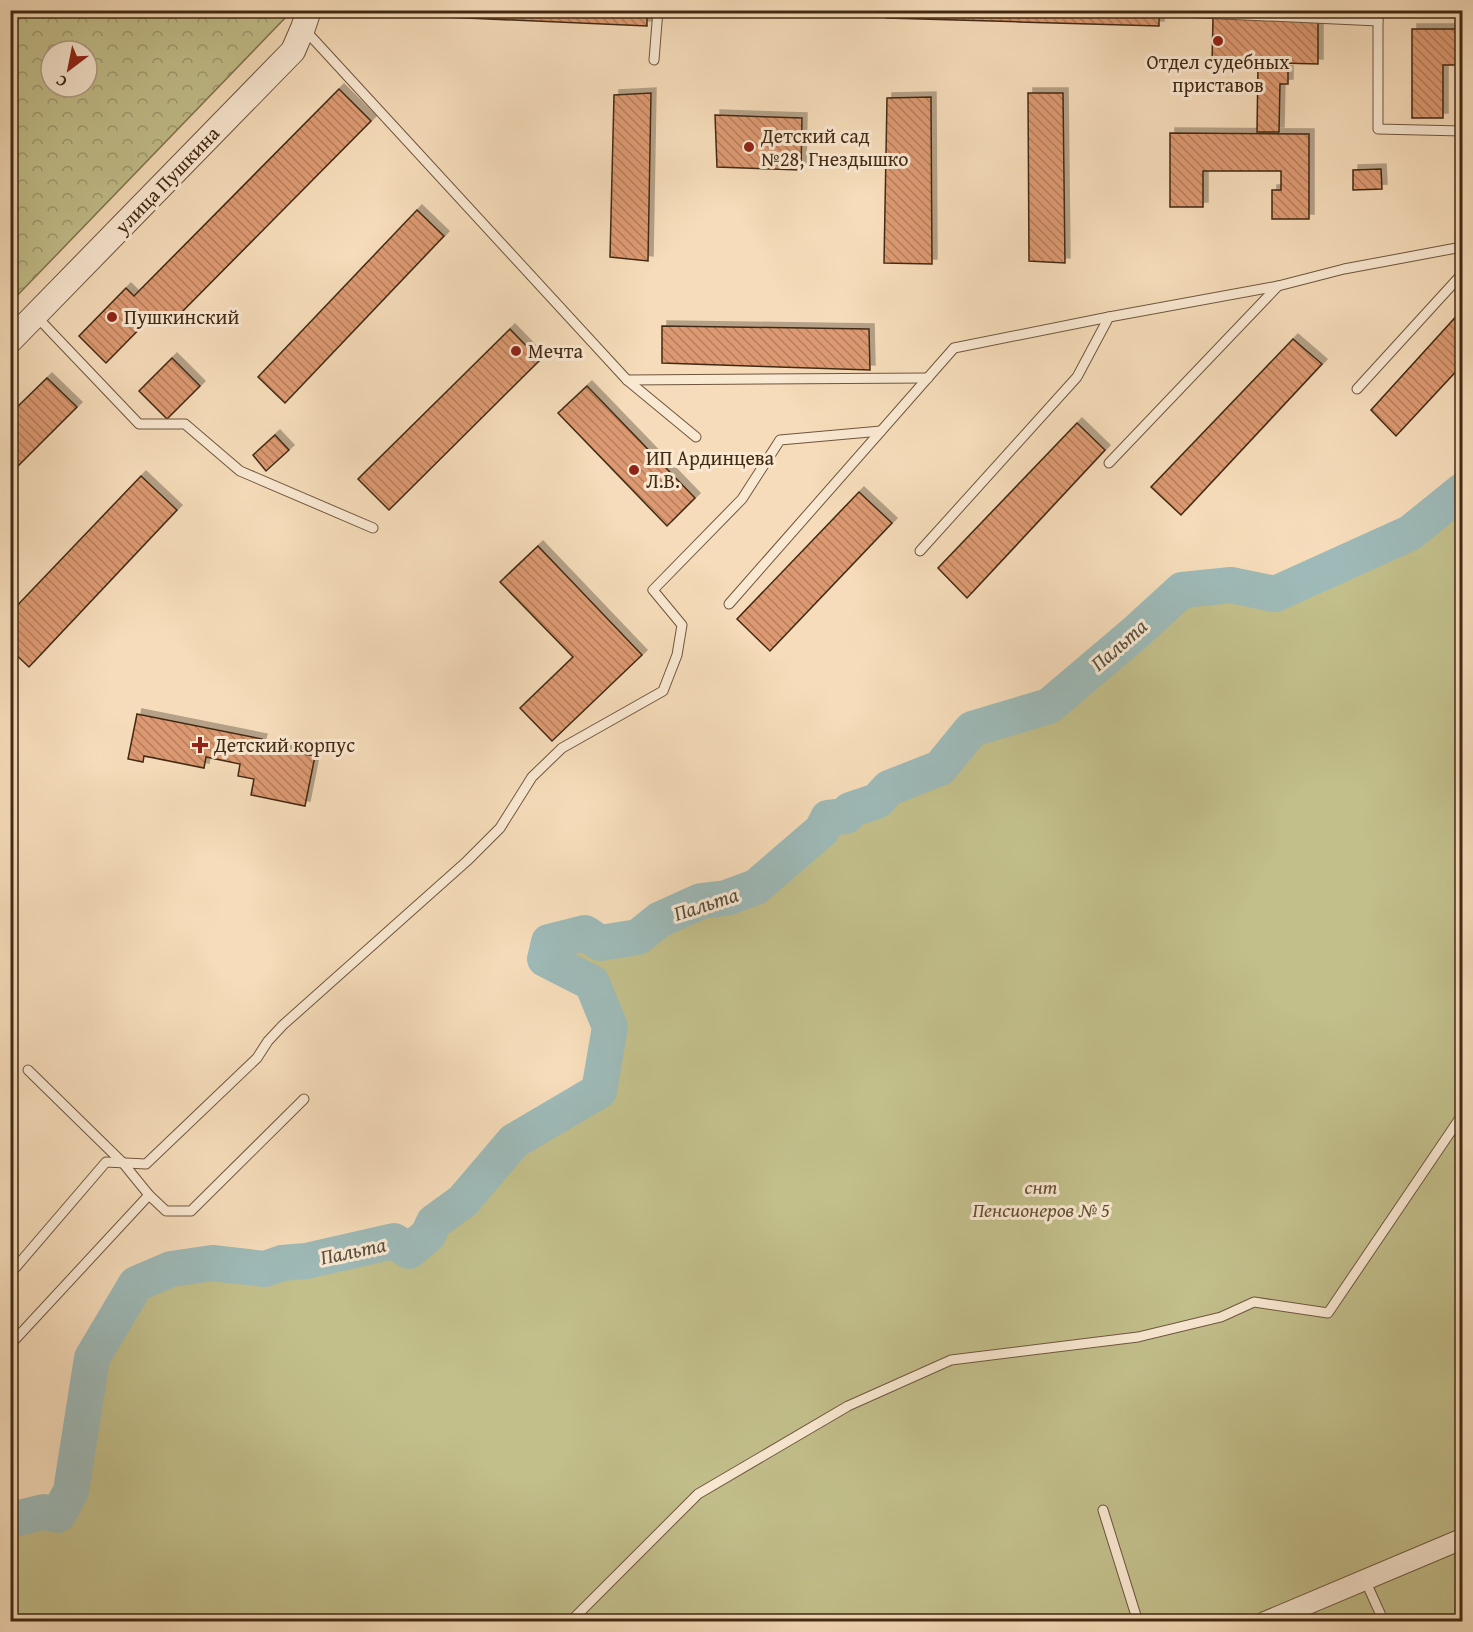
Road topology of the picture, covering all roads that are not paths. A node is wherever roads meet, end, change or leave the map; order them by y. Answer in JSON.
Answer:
{"nodes":[{"id":1,"x":658,"y":10,"type":"edge"},
{"id":2,"x":1179,"y":10,"type":"edge"},
{"id":3,"x":1378,"y":16,"type":"edge"},
{"id":4,"x":306,"y":19,"type":"edge"},
{"id":5,"x":654,"y":60,"type":"dead end"},
{"id":6,"x":1462,"y":131,"type":"edge"},
{"id":7,"x":1462,"y":247,"type":"edge"},
{"id":8,"x":1462,"y":274,"type":"edge"},
{"id":9,"x":1278,"y":286,"type":"junction"},
{"id":10,"x":35,"y":316,"type":"junction"},
{"id":11,"x":1109,"y":317,"type":"junction"},
{"id":12,"x":10,"y":341,"type":"edge"},
{"id":13,"x":928,"y":378,"type":"junction"},
{"id":14,"x":627,"y":380,"type":"junction"},
{"id":15,"x":1357,"y":389,"type":"dead end"},
{"id":16,"x":881,"y":430,"type":"junction"},
{"id":17,"x":696,"y":437,"type":"dead end"},
{"id":18,"x":1109,"y":463,"type":"dead end"},
{"id":19,"x":373,"y":528,"type":"dead end"},
{"id":20,"x":920,"y":551,"type":"dead end"},
{"id":21,"x":729,"y":604,"type":"dead end"},
{"id":22,"x":28,"y":1070,"type":"dead end"},
{"id":23,"x":304,"y":1099,"type":"dead end"},
{"id":24,"x":1462,"y":1115,"type":"edge"},
{"id":25,"x":123,"y":1163,"type":"junction"},
{"id":26,"x":149,"y":1195,"type":"junction"},
{"id":27,"x":10,"y":1274,"type":"edge"},
{"id":28,"x":10,"y":1345,"type":"edge"},
{"id":29,"x":1103,"y":1510,"type":"dead end"},
{"id":30,"x":1462,"y":1539,"type":"edge"},
{"id":31,"x":1365,"y":1580,"type":"junction"},
{"id":32,"x":570,"y":1622,"type":"edge"},
{"id":33,"x":1137,"y":1622,"type":"edge"},
{"id":34,"x":1265,"y":1622,"type":"edge"},
{"id":35,"x":1384,"y":1622,"type":"edge"}],
"edges":[{"from":1,"to":5,"type":"lane"},
{"from":2,"to":3,"type":"lane"},
{"from":3,"to":6,"type":"lane"},
{"from":4,"to":10,"type":"street","name":"улица Пушкина"},
{"from":4,"to":14,"type":"lane"},
{"from":7,"to":9,"type":"lane"},
{"from":8,"to":15,"type":"lane"},
{"from":9,"to":11,"type":"lane"},
{"from":9,"to":18,"type":"lane"},
{"from":10,"to":12,"type":"street","name":"улица Пушкина"},
{"from":10,"to":19,"type":"lane"},
{"from":11,"to":13,"type":"lane"},
{"from":11,"to":20,"type":"lane"},
{"from":13,"to":14,"type":"lane"},
{"from":13,"to":16,"type":"lane"},
{"from":14,"to":17,"type":"lane"},
{"from":16,"to":21,"type":"lane"},
{"from":16,"to":25,"type":"lane"},
{"from":22,"to":25,"type":"lane"},
{"from":23,"to":26,"type":"lane"},
{"from":24,"to":32,"type":"lane"},
{"from":25,"to":26,"type":"lane"},
{"from":25,"to":27,"type":"lane"},
{"from":26,"to":28,"type":"lane"},
{"from":29,"to":33,"type":"lane"},
{"from":30,"to":31,"type":"street"},
{"from":31,"to":34,"type":"street"},
{"from":31,"to":35,"type":"lane"}]}
